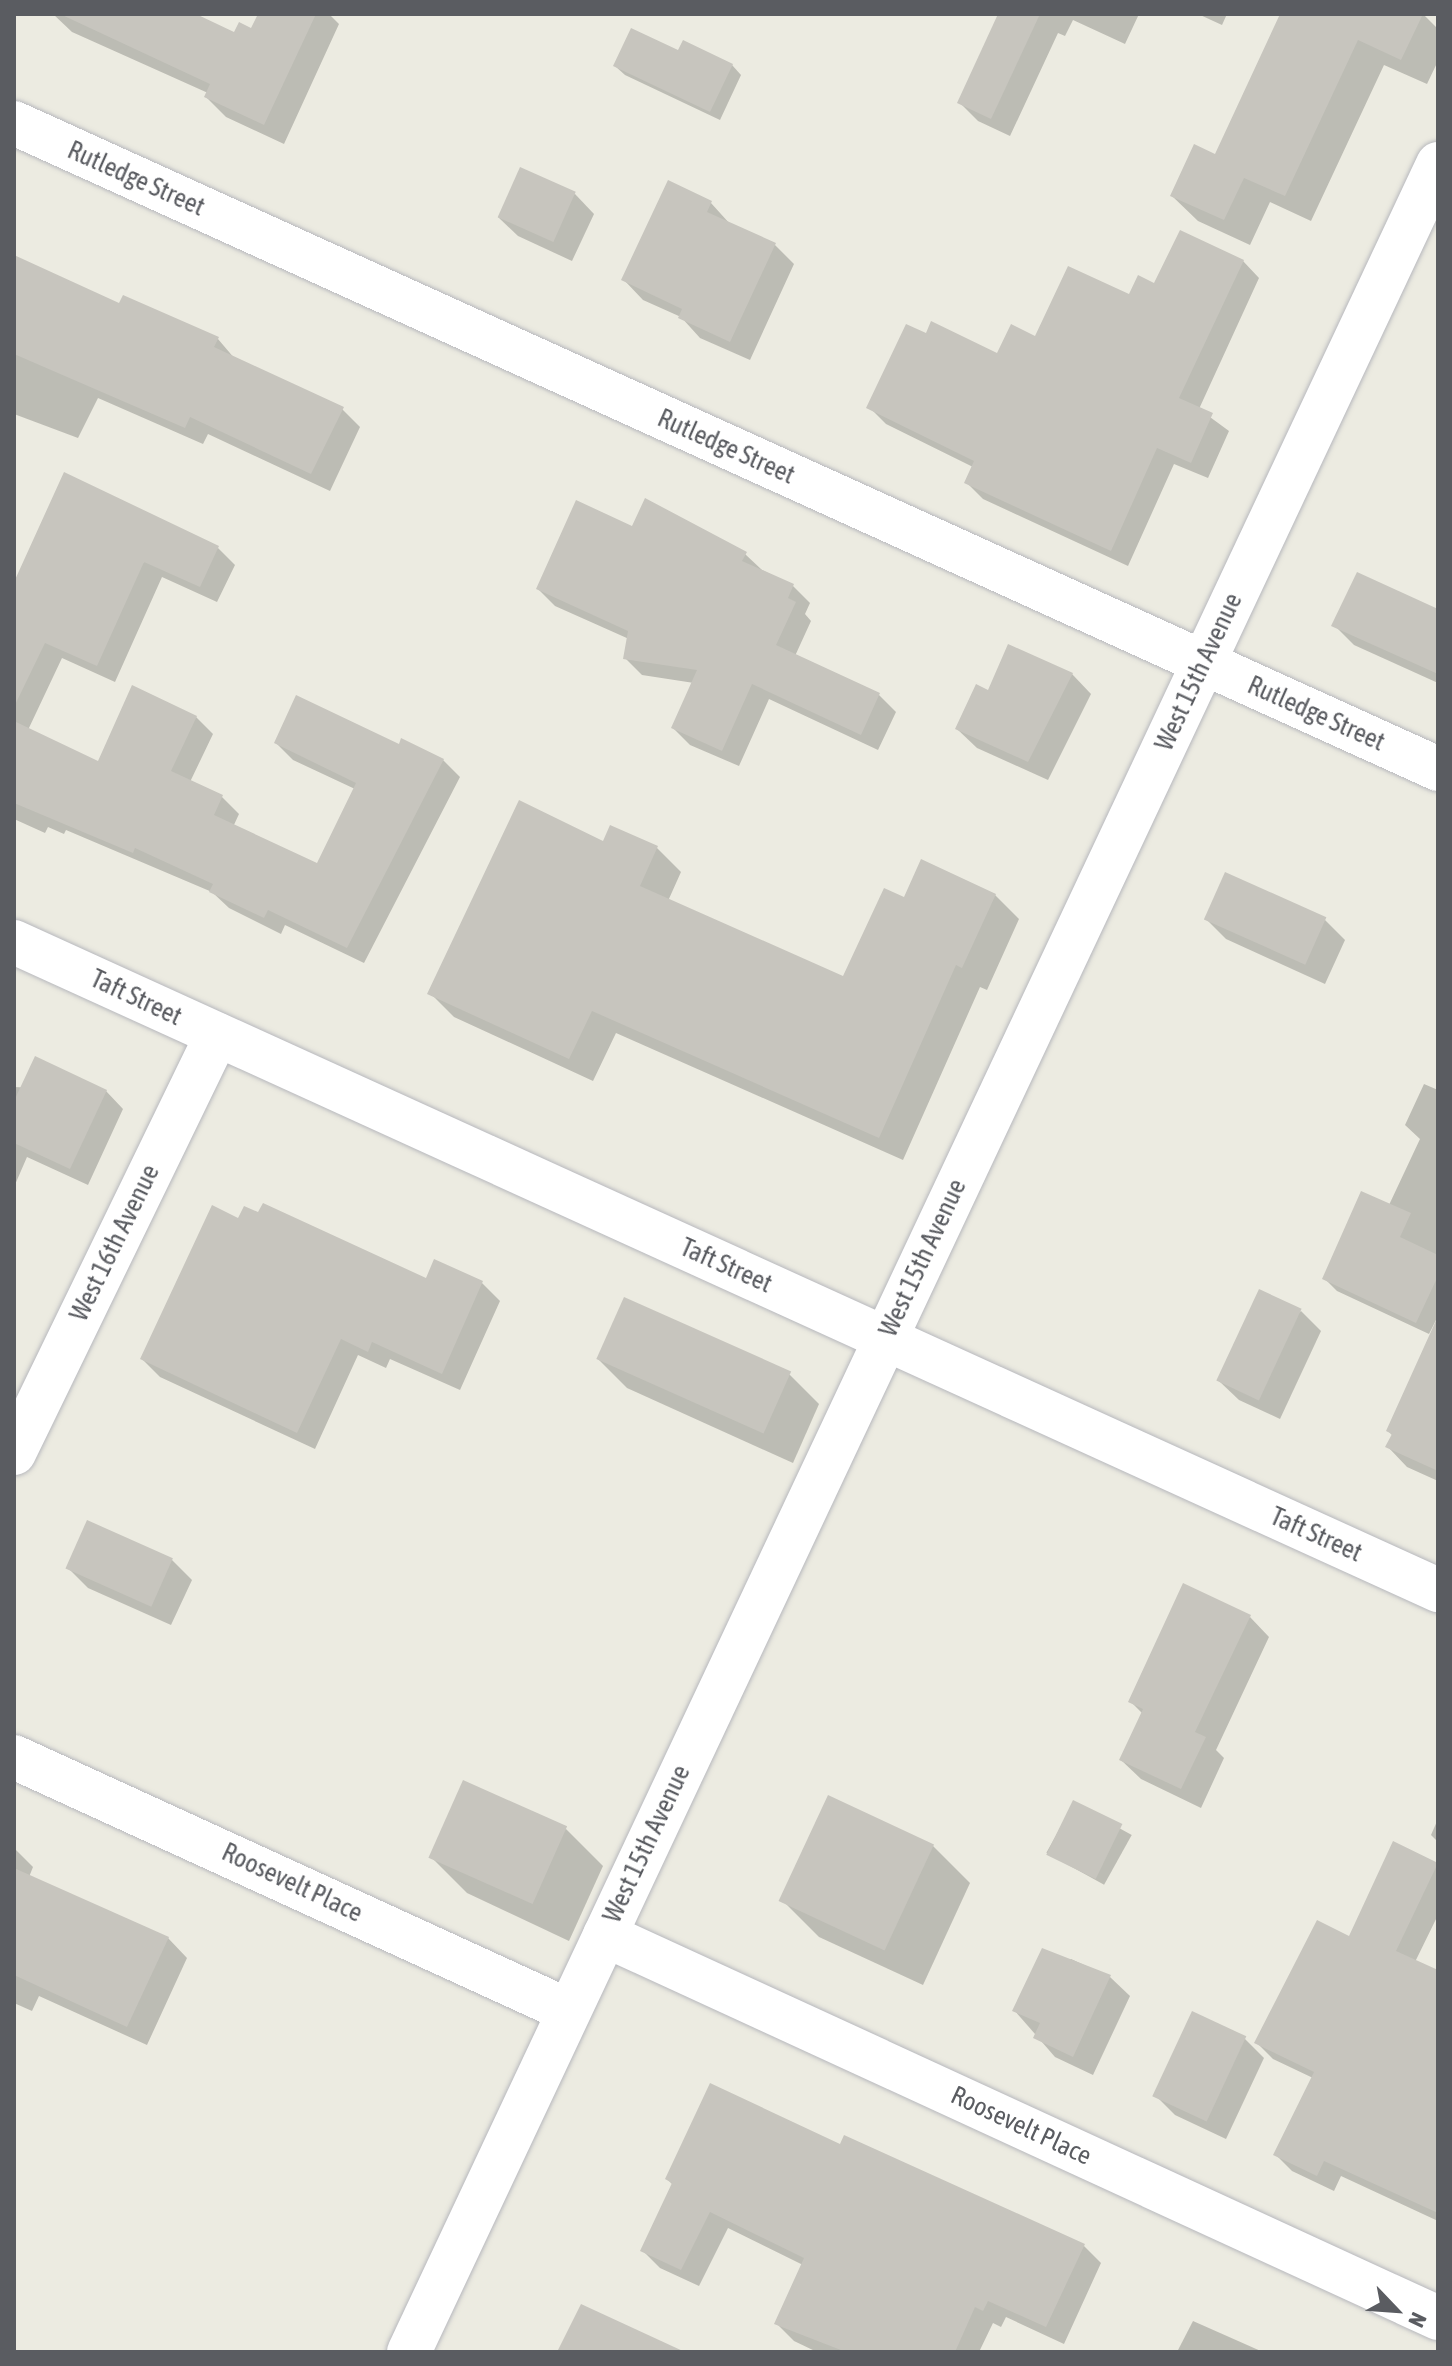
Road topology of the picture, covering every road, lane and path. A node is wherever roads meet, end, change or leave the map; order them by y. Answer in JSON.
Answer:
{"nodes":[{"id":1,"x":14,"y":123,"type":"edge"},
{"id":2,"x":1438,"y":164,"type":"edge"},
{"id":3,"x":1204,"y":662,"type":"junction"},
{"id":4,"x":1438,"y":769,"type":"edge"},
{"id":5,"x":14,"y":942,"type":"edge"},
{"id":6,"x":217,"y":1035,"type":"junction"},
{"id":7,"x":885,"y":1339,"type":"junction"},
{"id":8,"x":14,"y":1453,"type":"edge"},
{"id":9,"x":1438,"y":1590,"type":"edge"},
{"id":10,"x":14,"y":1757,"type":"edge"},
{"id":11,"x":605,"y":1935,"type":"junction"},
{"id":12,"x":569,"y":2011,"type":"junction"},
{"id":13,"x":1438,"y":2318,"type":"edge"},
{"id":14,"x":409,"y":2352,"type":"edge"}],
"edges":[{"from":1,"to":3,"type":"street","name":"Rutledge Street"},
{"from":2,"to":3,"type":"street","name":"West 15th Avenue"},
{"from":3,"to":4,"type":"street","name":"Rutledge Street"},
{"from":3,"to":7,"type":"street","name":"West 15th Avenue"},
{"from":5,"to":6,"type":"street","name":"Taft Street"},
{"from":6,"to":7,"type":"street","name":"Taft Street"},
{"from":6,"to":8,"type":"street","name":"West 16th Avenue"},
{"from":7,"to":9,"type":"street","name":"Taft Street"},
{"from":7,"to":11,"type":"street","name":"West 15th Avenue"},
{"from":10,"to":12,"type":"street","name":"Roosevelt Place"},
{"from":11,"to":12,"type":"street","name":"West 15th Avenue"},
{"from":11,"to":13,"type":"street","name":"Roosevelt Place"},
{"from":12,"to":14,"type":"street","name":"West 15th Avenue"}]}
